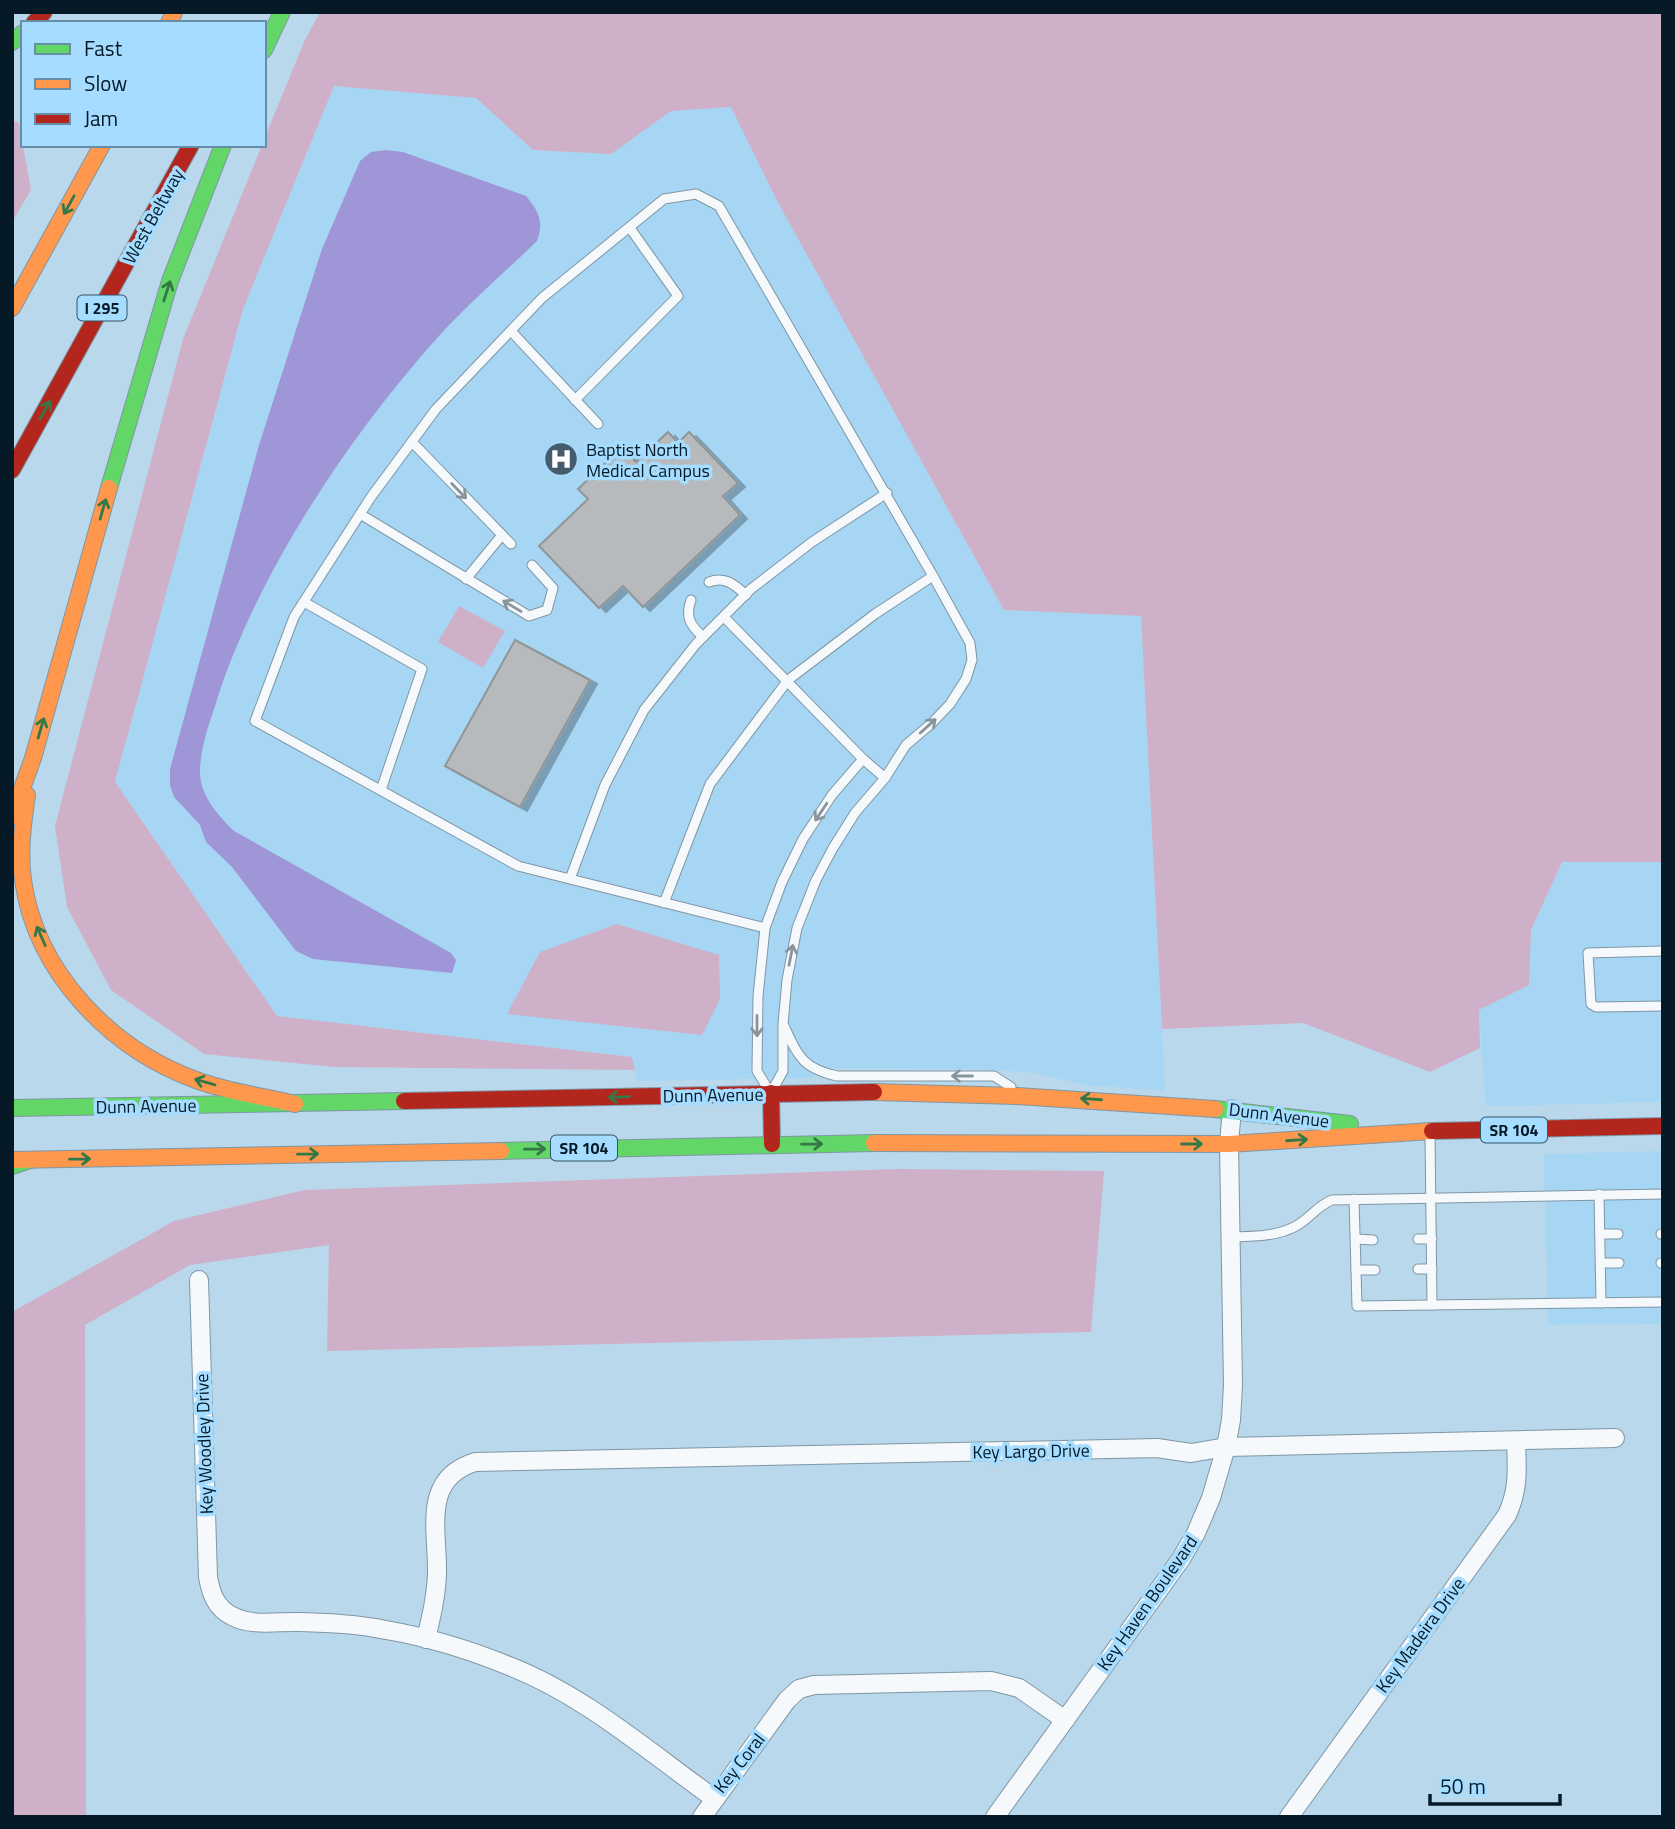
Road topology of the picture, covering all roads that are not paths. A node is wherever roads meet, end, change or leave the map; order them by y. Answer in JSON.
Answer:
{"nodes":[{"id":1,"x":282,"y":12,"type":"edge"},
{"id":2,"x":266,"y":46,"type":"edge"},
{"id":3,"x":101,"y":147,"type":"edge"},
{"id":4,"x":190,"y":147,"type":"edge"},
{"id":5,"x":222,"y":147,"type":"edge"},
{"id":6,"x":630,"y":228,"type":"junction"},
{"id":7,"x":12,"y":309,"type":"edge"},
{"id":8,"x":511,"y":331,"type":"junction"},
{"id":9,"x":575,"y":400,"type":"junction"},
{"id":10,"x":598,"y":424,"type":"dead end"},
{"id":11,"x":412,"y":442,"type":"junction"},
{"id":12,"x":12,"y":470,"type":"edge"},
{"id":13,"x":887,"y":493,"type":"junction"},
{"id":14,"x":360,"y":514,"type":"junction"},
{"id":15,"x":502,"y":535,"type":"junction"},
{"id":16,"x":510,"y":544,"type":"dead end"},
{"id":17,"x":532,"y":565,"type":"dead end"},
{"id":18,"x":933,"y":576,"type":"junction"},
{"id":19,"x":466,"y":579,"type":"junction"},
{"id":20,"x":709,"y":582,"type":"dead end"},
{"id":21,"x":746,"y":595,"type":"junction"},
{"id":22,"x":691,"y":600,"type":"dead end"},
{"id":23,"x":304,"y":602,"type":"junction"},
{"id":24,"x":724,"y":617,"type":"junction"},
{"id":25,"x":703,"y":637,"type":"junction"},
{"id":26,"x":788,"y":681,"type":"junction"},
{"id":27,"x":33,"y":758,"type":"junction"},
{"id":28,"x":863,"y":759,"type":"junction"},
{"id":29,"x":885,"y":778,"type":"junction"},
{"id":30,"x":381,"y":790,"type":"junction"},
{"id":31,"x":12,"y":816,"type":"edge"},
{"id":32,"x":570,"y":879,"type":"junction"},
{"id":33,"x":664,"y":902,"type":"junction"},
{"id":34,"x":765,"y":928,"type":"junction"},
{"id":35,"x":1663,"y":951,"type":"edge"},
{"id":36,"x":1663,"y":1006,"type":"edge"},
{"id":37,"x":783,"y":1024,"type":"junction"},
{"id":38,"x":771,"y":1093,"type":"junction"},
{"id":39,"x":1025,"y":1095,"type":"junction"},
{"id":40,"x":295,"y":1104,"type":"junction"},
{"id":41,"x":12,"y":1108,"type":"edge"},
{"id":42,"x":1232,"y":1109,"type":"junction"},
{"id":43,"x":1663,"y":1126,"type":"edge"},
{"id":44,"x":1411,"y":1132,"type":"junction"},
{"id":45,"x":1430,"y":1132,"type":"junction"},
{"id":46,"x":772,"y":1144,"type":"junction"},
{"id":47,"x":1229,"y":1144,"type":"junction"},
{"id":48,"x":12,"y":1160,"type":"edge"},
{"id":49,"x":30,"y":1160,"type":"junction"},
{"id":50,"x":12,"y":1166,"type":"edge"},
{"id":51,"x":1599,"y":1194,"type":"junction"},
{"id":52,"x":1663,"y":1194,"type":"edge"},
{"id":53,"x":1431,"y":1198,"type":"junction"},
{"id":54,"x":1354,"y":1199,"type":"junction"},
{"id":55,"x":1600,"y":1234,"type":"junction"},
{"id":56,"x":1618,"y":1234,"type":"dead end"},
{"id":57,"x":1230,"y":1237,"type":"junction"},
{"id":58,"x":1356,"y":1239,"type":"junction"},
{"id":59,"x":1418,"y":1239,"type":"dead end"},
{"id":60,"x":1432,"y":1239,"type":"junction"},
{"id":61,"x":1373,"y":1240,"type":"dead end"},
{"id":62,"x":1601,"y":1264,"type":"junction"},
{"id":63,"x":1619,"y":1264,"type":"dead end"},
{"id":64,"x":1418,"y":1269,"type":"dead end"},
{"id":65,"x":1432,"y":1269,"type":"junction"},
{"id":66,"x":1356,"y":1270,"type":"junction"},
{"id":67,"x":1375,"y":1270,"type":"dead end"},
{"id":68,"x":199,"y":1280,"type":"dead end"},
{"id":69,"x":1663,"y":1301,"type":"edge"},
{"id":70,"x":1601,"y":1303,"type":"junction"},
{"id":71,"x":1432,"y":1306,"type":"junction"},
{"id":72,"x":1615,"y":1438,"type":"dead end"},
{"id":73,"x":1516,"y":1442,"type":"junction"},
{"id":74,"x":1226,"y":1447,"type":"junction"},
{"id":75,"x":219,"y":1606,"type":"joint"},
{"id":76,"x":426,"y":1639,"type":"junction"},
{"id":77,"x":1065,"y":1720,"type":"junction"},
{"id":78,"x":715,"y":1799,"type":"junction"},
{"id":79,"x":702,"y":1817,"type":"edge"},
{"id":80,"x":995,"y":1817,"type":"edge"},
{"id":81,"x":1289,"y":1817,"type":"edge"}],
"edges":[{"from":1,"to":2,"type":"main road"},
{"from":3,"to":7,"type":"main road","one_way":true},
{"from":12,"to":4,"type":"main road","name":"West Beltway","number":"I 295","one_way":true},
{"from":27,"to":5,"type":"main road","one_way":true},
{"from":6,"to":8,"type":"lane"},
{"from":6,"to":9,"type":"lane"},
{"from":6,"to":13,"type":"lane"},
{"from":8,"to":9,"type":"lane"},
{"from":8,"to":11,"type":"lane"},
{"from":9,"to":10,"type":"lane"},
{"from":11,"to":14,"type":"lane"},
{"from":11,"to":15,"type":"lane","one_way":true},
{"from":13,"to":18,"type":"lane"},
{"from":13,"to":21,"type":"lane"},
{"from":14,"to":19,"type":"lane"},
{"from":14,"to":23,"type":"lane"},
{"from":15,"to":16,"type":"lane"},
{"from":15,"to":19,"type":"lane"},
{"from":17,"to":19,"type":"lane","one_way":true},
{"from":18,"to":26,"type":"lane"},
{"from":29,"to":18,"type":"lane","one_way":true},
{"from":20,"to":21,"type":"lane"},
{"from":21,"to":24,"type":"lane"},
{"from":22,"to":25,"type":"lane"},
{"from":23,"to":30,"type":"lane"},
{"from":23,"to":30,"type":"lane"},
{"from":24,"to":25,"type":"lane"},
{"from":24,"to":26,"type":"lane"},
{"from":25,"to":32,"type":"lane"},
{"from":26,"to":28,"type":"lane"},
{"from":26,"to":33,"type":"lane"},
{"from":27,"to":31,"type":"main road"},
{"from":40,"to":27,"type":"main road","one_way":true},
{"from":28,"to":29,"type":"lane"},
{"from":28,"to":34,"type":"lane","one_way":true},
{"from":37,"to":29,"type":"lane","one_way":true},
{"from":30,"to":32,"type":"lane"},
{"from":32,"to":33,"type":"lane"},
{"from":33,"to":34,"type":"lane"},
{"from":34,"to":38,"type":"lane","one_way":true},
{"from":35,"to":36,"type":"lane"},
{"from":37,"to":38,"type":"lane"},
{"from":39,"to":37,"type":"lane","one_way":true},
{"from":38,"to":39,"type":"main road","name":"Dunn Avenue","number":"SR 104"},
{"from":38,"to":40,"type":"main road","name":"Dunn Avenue","number":"SR 104","one_way":true},
{"from":38,"to":46,"type":"main road"},
{"from":42,"to":39,"type":"main road","name":"Dunn Avenue","number":"SR 104","one_way":true},
{"from":40,"to":41,"type":"main road","name":"Dunn Avenue","number":"SR 104"},
{"from":42,"to":44,"type":"main road","name":"Dunn Avenue","number":"SR 104"},
{"from":42,"to":47,"type":"street","name":"Key Haven Boulevard"},
{"from":43,"to":45,"type":"main road","name":"Dunn Avenue","number":"SR 104"},
{"from":44,"to":45,"type":"main road","name":"Dunn Avenue","number":"SR 104"},
{"from":47,"to":44,"type":"main road","name":"Dunn Avenue","number":"SR 104","one_way":true},
{"from":45,"to":53,"type":"lane"},
{"from":46,"to":47,"type":"main road","name":"Dunn Avenue","number":"SR 104","one_way":true},
{"from":49,"to":46,"type":"main road","name":"Dunn Avenue","number":"SR 104","one_way":true},
{"from":47,"to":57,"type":"street","name":"Key Haven Boulevard"},
{"from":48,"to":49,"type":"main road","name":"Dunn Avenue","number":"SR 104"},
{"from":49,"to":50,"type":"main road"},
{"from":51,"to":52,"type":"lane"},
{"from":51,"to":53,"type":"lane"},
{"from":51,"to":55,"type":"lane"},
{"from":53,"to":54,"type":"lane"},
{"from":53,"to":60,"type":"lane"},
{"from":54,"to":57,"type":"lane"},
{"from":54,"to":58,"type":"lane"},
{"from":55,"to":56,"type":"lane"},
{"from":55,"to":62,"type":"lane"},
{"from":57,"to":74,"type":"street","name":"Key Haven Boulevard"},
{"from":58,"to":61,"type":"lane"},
{"from":58,"to":66,"type":"lane"},
{"from":59,"to":60,"type":"lane"},
{"from":60,"to":65,"type":"lane"},
{"from":62,"to":63,"type":"lane"},
{"from":62,"to":70,"type":"lane"},
{"from":64,"to":65,"type":"lane"},
{"from":65,"to":71,"type":"lane"},
{"from":66,"to":67,"type":"lane"},
{"from":66,"to":71,"type":"lane"},
{"from":68,"to":75,"type":"street","name":"Key Woodley Drive"},
{"from":69,"to":70,"type":"lane"},
{"from":70,"to":71,"type":"lane"},
{"from":72,"to":73,"type":"street","name":"Key Largo Drive"},
{"from":73,"to":74,"type":"street","name":"Key Largo Drive"},
{"from":73,"to":81,"type":"street","name":"Key Madeira Drive"},
{"from":74,"to":76,"type":"street","name":"Key Largo Drive"},
{"from":74,"to":77,"type":"street","name":"Key Haven Boulevard"},
{"from":75,"to":76,"type":"street","name":"Key Coral"},
{"from":76,"to":78,"type":"street","name":"Key Coral"},
{"from":77,"to":78,"type":"street","name":"Key Coral"},
{"from":77,"to":80,"type":"street","name":"Key Haven Boulevard"},
{"from":78,"to":79,"type":"street"}]}
